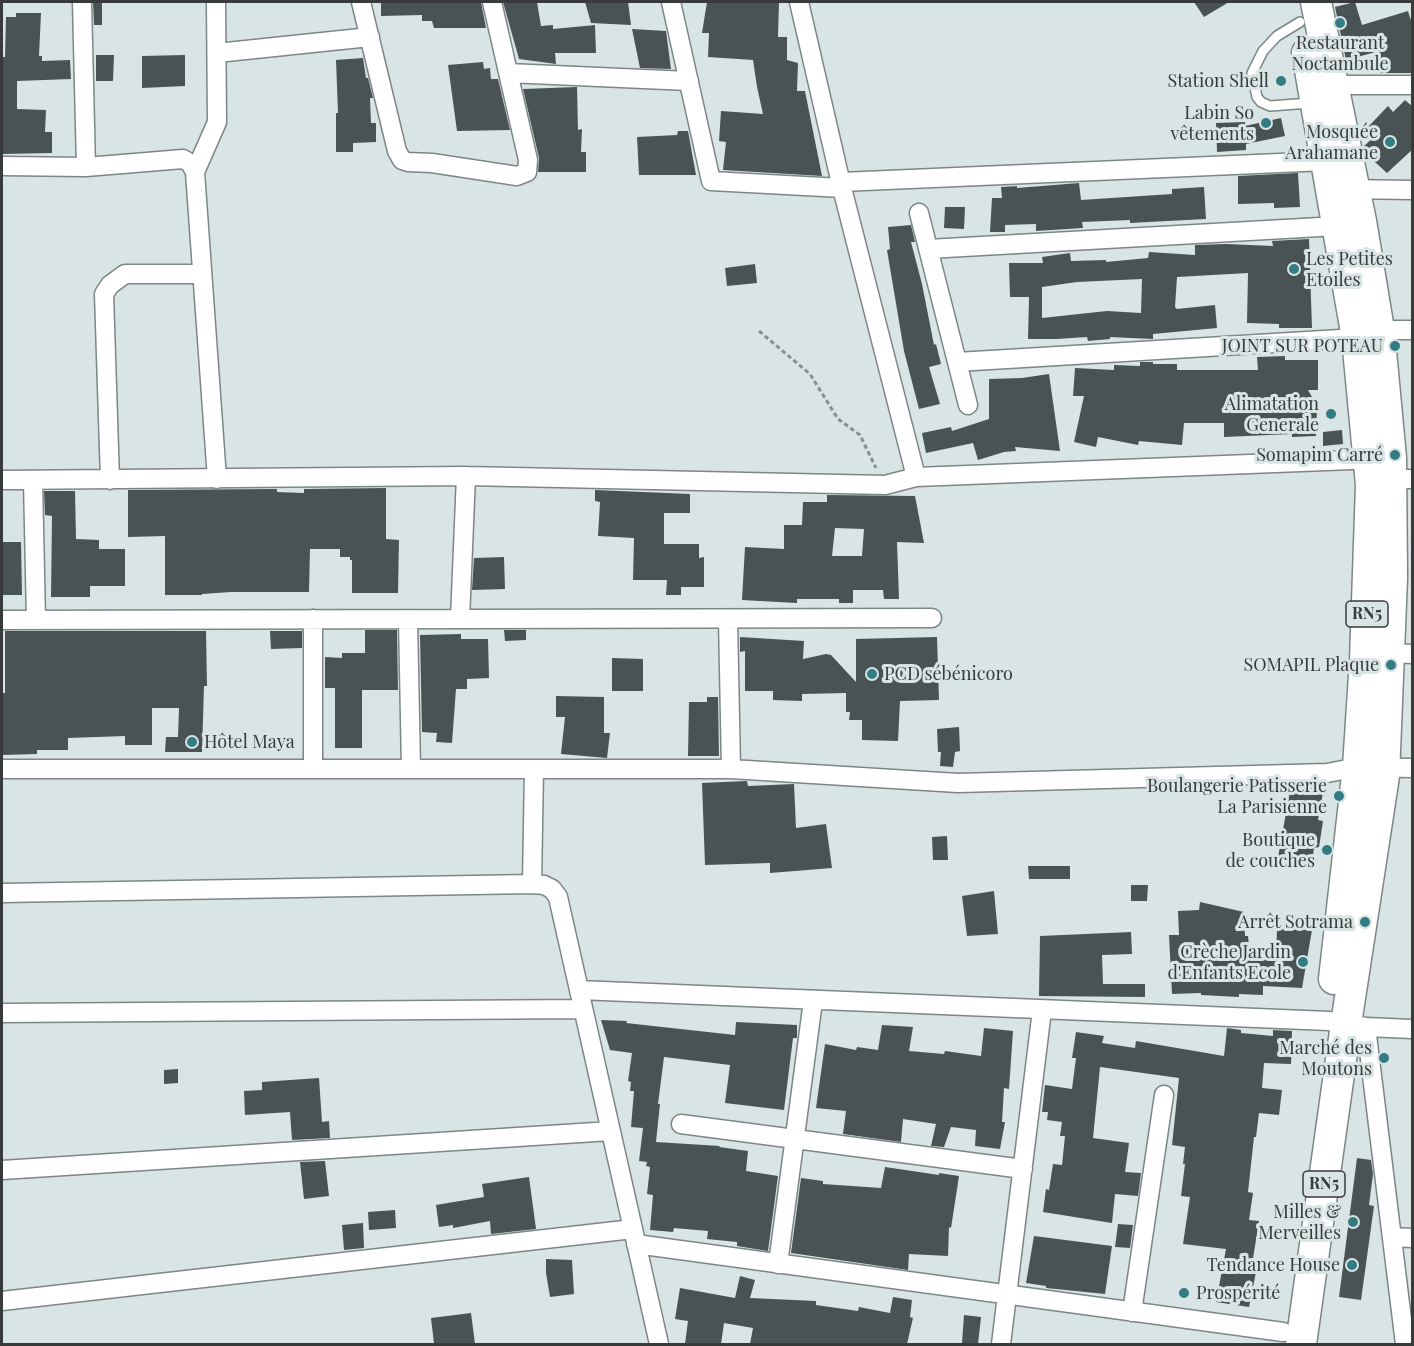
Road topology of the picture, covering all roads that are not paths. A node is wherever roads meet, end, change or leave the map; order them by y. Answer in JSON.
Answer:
{"nodes":[{"id":1,"x":82,"y":2,"type":"edge"},
{"id":2,"x":216,"y":2,"type":"edge"},
{"id":3,"x":361,"y":2,"type":"edge"},
{"id":4,"x":492,"y":2,"type":"edge"},
{"id":5,"x":671,"y":2,"type":"edge"},
{"id":6,"x":799,"y":2,"type":"edge"},
{"id":7,"x":1304,"y":8,"type":"edge"},
{"id":8,"x":370,"y":37,"type":"junction"},
{"id":9,"x":216,"y":53,"type":"junction"},
{"id":10,"x":508,"y":73,"type":"junction"},
{"id":11,"x":689,"y":81,"type":"junction"},
{"id":12,"x":1413,"y":85,"type":"edge"},
{"id":13,"x":1321,"y":91,"type":"junction"},
{"id":14,"x":2,"y":166,"type":"edge"},
{"id":15,"x":86,"y":166,"type":"junction"},
{"id":16,"x":195,"y":172,"type":"junction"},
{"id":17,"x":1337,"y":180,"type":"junction"},
{"id":18,"x":841,"y":185,"type":"junction"},
{"id":19,"x":1413,"y":190,"type":"edge"},
{"id":20,"x":919,"y":213,"type":"dead end"},
{"id":21,"x":1338,"y":226,"type":"junction"},
{"id":22,"x":928,"y":249,"type":"junction"},
{"id":23,"x":202,"y":274,"type":"junction"},
{"id":24,"x":1413,"y":330,"type":"edge"},
{"id":25,"x":1368,"y":334,"type":"junction"},
{"id":26,"x":957,"y":362,"type":"junction"},
{"id":27,"x":968,"y":405,"type":"dead end"},
{"id":28,"x":1390,"y":469,"type":"edge"},
{"id":29,"x":466,"y":476,"type":"junction"},
{"id":30,"x":916,"y":477,"type":"junction"},
{"id":31,"x":217,"y":478,"type":"junction"},
{"id":32,"x":2,"y":480,"type":"edge"},
{"id":33,"x":33,"y":480,"type":"junction"},
{"id":34,"x":110,"y":480,"type":"junction"},
{"id":35,"x":932,"y":618,"type":"dead end"},
{"id":36,"x":313,"y":619,"type":"junction"},
{"id":37,"x":408,"y":619,"type":"junction"},
{"id":38,"x":460,"y":619,"type":"junction"},
{"id":39,"x":728,"y":619,"type":"junction"},
{"id":40,"x":2,"y":620,"type":"edge"},
{"id":41,"x":36,"y":620,"type":"junction"},
{"id":42,"x":1401,"y":654,"type":"edge"},
{"id":43,"x":1385,"y":767,"type":"edge"},
{"id":44,"x":2,"y":769,"type":"edge"},
{"id":45,"x":313,"y":769,"type":"junction"},
{"id":46,"x":411,"y":769,"type":"junction"},
{"id":47,"x":534,"y":769,"type":"junction"},
{"id":48,"x":731,"y":769,"type":"junction"},
{"id":49,"x":532,"y":884,"type":"junction"},
{"id":50,"x":2,"y":893,"type":"edge"},
{"id":51,"x":579,"y":990,"type":"junction"},
{"id":52,"x":813,"y":1001,"type":"junction"},
{"id":53,"x":583,"y":1009,"type":"junction"},
{"id":54,"x":1042,"y":1010,"type":"junction"},
{"id":55,"x":2,"y":1013,"type":"edge"},
{"id":56,"x":1347,"y":1024,"type":"junction"},
{"id":57,"x":1413,"y":1029,"type":"edge"},
{"id":58,"x":1164,"y":1095,"type":"dead end"},
{"id":59,"x":681,"y":1124,"type":"dead end"},
{"id":60,"x":610,"y":1131,"type":"junction"},
{"id":61,"x":795,"y":1139,"type":"junction"},
{"id":62,"x":1023,"y":1169,"type":"junction"},
{"id":63,"x":2,"y":1170,"type":"edge"},
{"id":64,"x":634,"y":1237,"type":"junction"},
{"id":65,"x":1392,"y":1238,"type":"junction"},
{"id":66,"x":1413,"y":1238,"type":"edge"},
{"id":67,"x":778,"y":1264,"type":"junction"},
{"id":68,"x":1007,"y":1295,"type":"junction"},
{"id":69,"x":2,"y":1300,"type":"edge"},
{"id":70,"x":1132,"y":1312,"type":"junction"},
{"id":71,"x":1288,"y":1340,"type":"edge"},
{"id":72,"x":659,"y":1344,"type":"edge"},
{"id":73,"x":1001,"y":1344,"type":"edge"},
{"id":74,"x":1405,"y":1344,"type":"edge"}],
"edges":[{"from":1,"to":15,"type":"street"},
{"from":2,"to":9,"type":"street"},
{"from":3,"to":8,"type":"street"},
{"from":4,"to":10,"type":"street"},
{"from":5,"to":11,"type":"street"},
{"from":6,"to":18,"type":"street"},
{"from":7,"to":13,"type":"highway","number":"RN5"},
{"from":7,"to":13,"type":"lane"},
{"from":8,"to":9,"type":"street"},
{"from":8,"to":10,"type":"street"},
{"from":9,"to":16,"type":"street"},
{"from":10,"to":11,"type":"street"},
{"from":11,"to":18,"type":"street"},
{"from":12,"to":13,"type":"street"},
{"from":13,"to":17,"type":"highway","number":"RN5"},
{"from":13,"to":17,"type":"highway","number":"RN5"},
{"from":14,"to":15,"type":"street"},
{"from":15,"to":16,"type":"street"},
{"from":16,"to":23,"type":"street"},
{"from":17,"to":18,"type":"street"},
{"from":17,"to":19,"type":"street"},
{"from":17,"to":21,"type":"highway","number":"RN5"},
{"from":17,"to":25,"type":"highway","number":"RN5"},
{"from":18,"to":30,"type":"street"},
{"from":20,"to":22,"type":"street"},
{"from":21,"to":22,"type":"street"},
{"from":21,"to":25,"type":"highway","number":"RN5"},
{"from":22,"to":26,"type":"street"},
{"from":23,"to":31,"type":"street"},
{"from":23,"to":34,"type":"street"},
{"from":24,"to":25,"type":"street"},
{"from":25,"to":26,"type":"street"},
{"from":25,"to":28,"type":"highway","number":"RN5"},
{"from":26,"to":27,"type":"street"},
{"from":28,"to":30,"type":"street"},
{"from":28,"to":42,"type":"highway","number":"RN5"},
{"from":28,"to":43,"type":"highway","number":"RN5"},
{"from":29,"to":30,"type":"street"},
{"from":29,"to":31,"type":"street"},
{"from":29,"to":38,"type":"street"},
{"from":31,"to":34,"type":"street"},
{"from":32,"to":33,"type":"street"},
{"from":33,"to":34,"type":"street"},
{"from":33,"to":41,"type":"street"},
{"from":35,"to":39,"type":"street"},
{"from":36,"to":37,"type":"street"},
{"from":36,"to":41,"type":"street"},
{"from":36,"to":45,"type":"street"},
{"from":37,"to":38,"type":"street"},
{"from":37,"to":46,"type":"street"},
{"from":38,"to":39,"type":"street"},
{"from":39,"to":48,"type":"street"},
{"from":40,"to":41,"type":"street"},
{"from":42,"to":43,"type":"highway","number":"RN5"},
{"from":43,"to":48,"type":"street"},
{"from":43,"to":56,"type":"highway","number":"RN5"},
{"from":44,"to":45,"type":"street"},
{"from":45,"to":46,"type":"street"},
{"from":46,"to":47,"type":"street"},
{"from":47,"to":48,"type":"street"},
{"from":47,"to":49,"type":"street"},
{"from":49,"to":50,"type":"street"},
{"from":49,"to":51,"type":"street"},
{"from":51,"to":52,"type":"street"},
{"from":51,"to":53,"type":"street"},
{"from":52,"to":54,"type":"street"},
{"from":52,"to":61,"type":"street"},
{"from":53,"to":55,"type":"street"},
{"from":53,"to":60,"type":"street"},
{"from":54,"to":56,"type":"street"},
{"from":54,"to":62,"type":"street"},
{"from":56,"to":57,"type":"street"},
{"from":56,"to":65,"type":"street"},
{"from":56,"to":71,"type":"highway","number":"RN5"},
{"from":58,"to":70,"type":"street"},
{"from":59,"to":61,"type":"street"},
{"from":60,"to":63,"type":"street"},
{"from":60,"to":64,"type":"street"},
{"from":61,"to":62,"type":"street"},
{"from":61,"to":67,"type":"street"},
{"from":62,"to":68,"type":"street"},
{"from":64,"to":67,"type":"street"},
{"from":64,"to":69,"type":"street"},
{"from":64,"to":72,"type":"street"},
{"from":65,"to":66,"type":"street"},
{"from":65,"to":74,"type":"street"},
{"from":67,"to":68,"type":"street"},
{"from":68,"to":70,"type":"street"},
{"from":68,"to":73,"type":"street"},
{"from":70,"to":71,"type":"street"}]}
